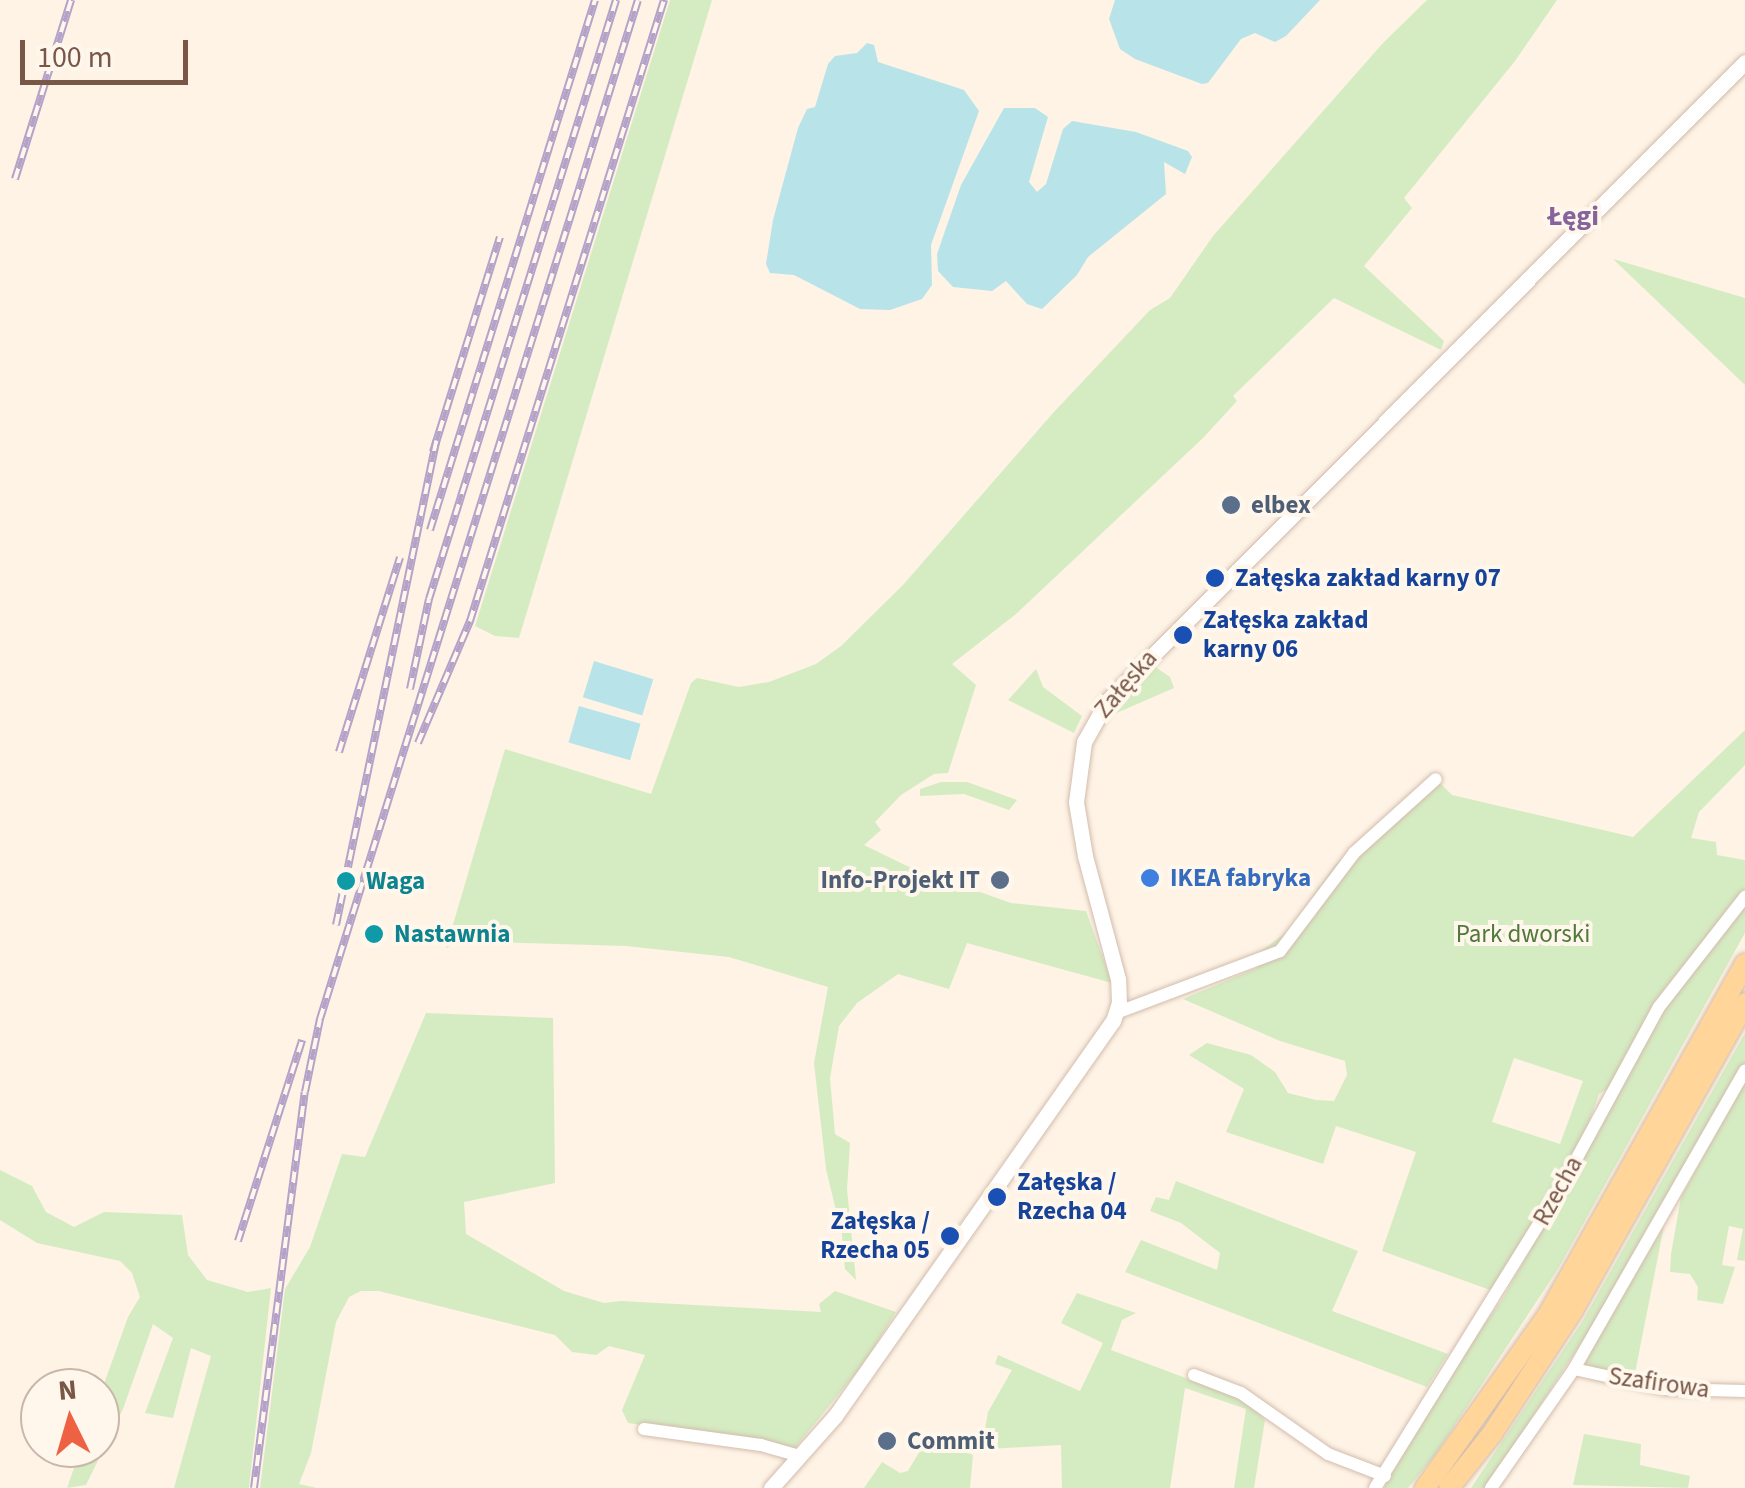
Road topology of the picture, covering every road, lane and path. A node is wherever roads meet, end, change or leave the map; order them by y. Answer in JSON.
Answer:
{"nodes":[{"id":1,"x":1745,"y":62,"type":"edge"},
{"id":2,"x":1436,"y":779,"type":"dead end"},
{"id":3,"x":1745,"y":897,"type":"edge"},
{"id":4,"x":1745,"y":964,"type":"edge"},
{"id":5,"x":1745,"y":1003,"type":"edge"},
{"id":6,"x":1116,"y":1013,"type":"junction"},
{"id":7,"x":1745,"y":1072,"type":"edge"},
{"id":8,"x":1574,"y":1368,"type":"junction"},
{"id":9,"x":1194,"y":1374,"type":"dead end"},
{"id":10,"x":1745,"y":1391,"type":"edge"},
{"id":11,"x":644,"y":1429,"type":"dead end"},
{"id":12,"x":800,"y":1456,"type":"junction"},
{"id":13,"x":1385,"y":1476,"type":"junction"},
{"id":14,"x":770,"y":1488,"type":"edge"},
{"id":15,"x":1375,"y":1488,"type":"edge"},
{"id":16,"x":1425,"y":1488,"type":"edge"},
{"id":17,"x":1449,"y":1488,"type":"edge"},
{"id":18,"x":1491,"y":1488,"type":"edge"}],
"edges":[{"from":1,"to":6,"type":"street","name":"Załęska"},
{"from":2,"to":6,"type":"street"},
{"from":3,"to":13,"type":"street","name":"Rzecha"},
{"from":4,"to":16,"type":"main road"},
{"from":5,"to":17,"type":"main road"},
{"from":6,"to":12,"type":"street"},
{"from":7,"to":8,"type":"street"},
{"from":8,"to":10,"type":"street","name":"Szafirowa"},
{"from":8,"to":18,"type":"street"},
{"from":9,"to":13,"type":"street"},
{"from":11,"to":12,"type":"street"},
{"from":12,"to":14,"type":"street"},
{"from":13,"to":15,"type":"street","name":"Rzecha"}]}
